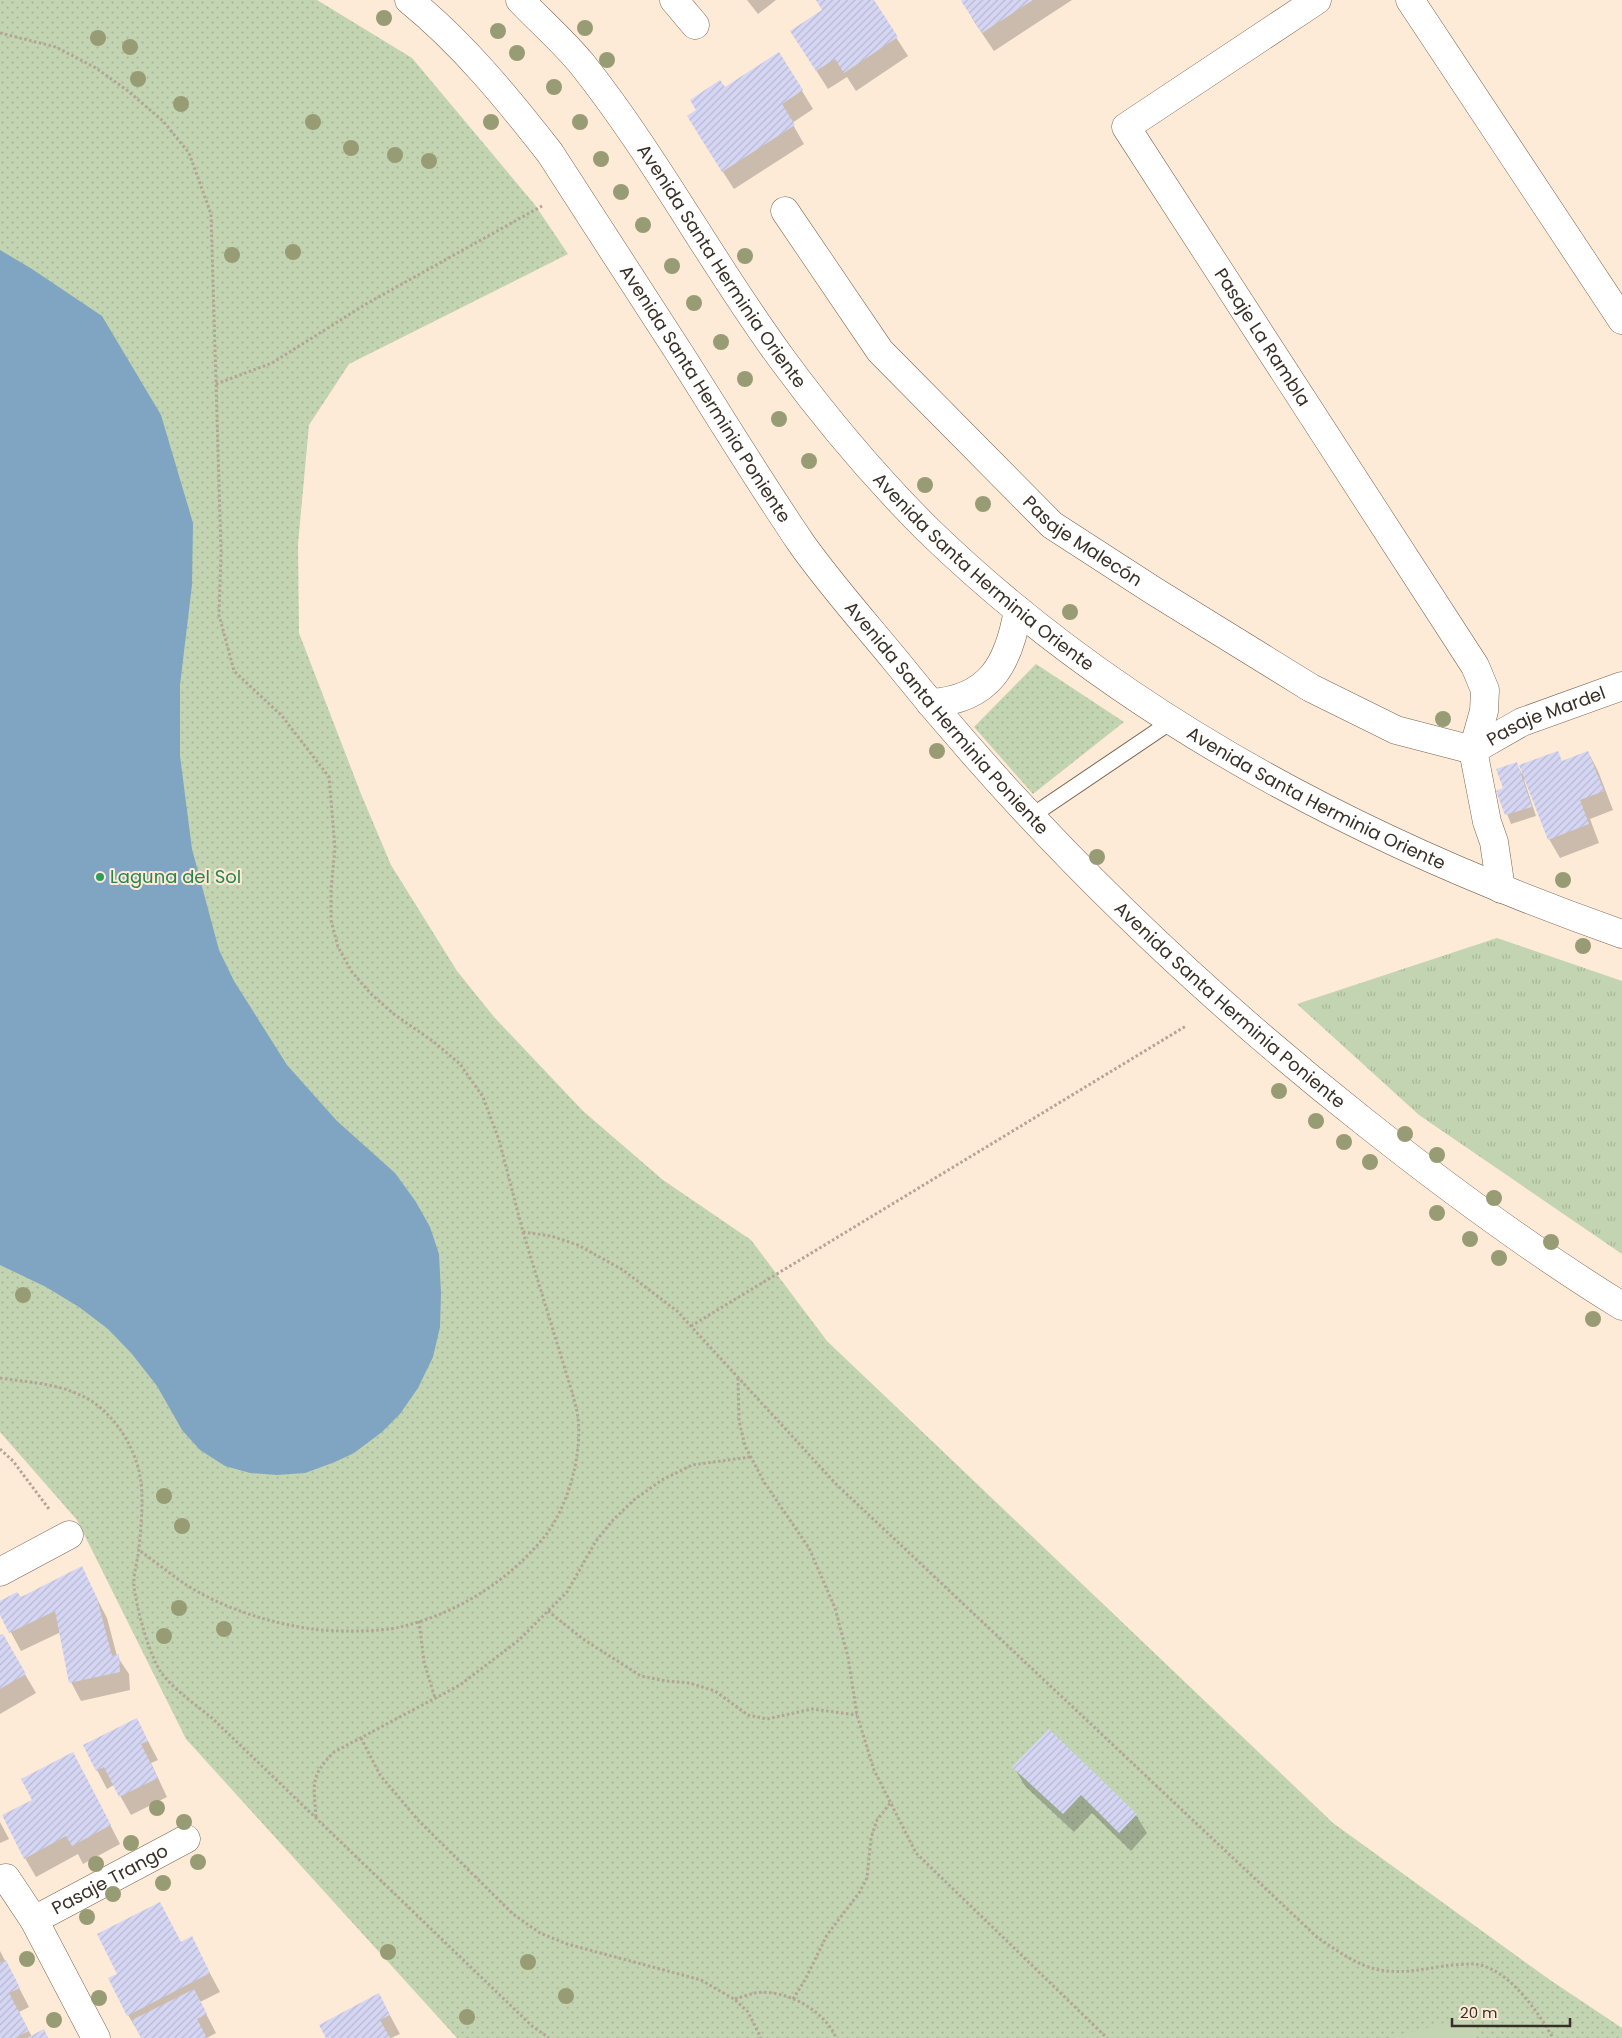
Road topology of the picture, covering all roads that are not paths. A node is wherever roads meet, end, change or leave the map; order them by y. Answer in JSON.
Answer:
{"nodes":[{"id":1,"x":409,"y":0,"type":"edge"},
{"id":2,"x":520,"y":0,"type":"edge"},
{"id":3,"x":674,"y":0,"type":"edge"},
{"id":4,"x":1317,"y":0,"type":"edge"},
{"id":5,"x":1410,"y":0,"type":"edge"},
{"id":6,"x":696,"y":25,"type":"dead end"},
{"id":7,"x":785,"y":211,"type":"dead end"},
{"id":8,"x":1622,"y":320,"type":"edge"},
{"id":9,"x":1018,"y":610,"type":"junction"},
{"id":10,"x":1622,"y":686,"type":"edge"},
{"id":11,"x":930,"y":703,"type":"junction"},
{"id":12,"x":1172,"y":721,"type":"junction"},
{"id":13,"x":1473,"y":750,"type":"junction"},
{"id":14,"x":1030,"y":817,"type":"junction"},
{"id":15,"x":1501,"y":889,"type":"junction"},
{"id":16,"x":1622,"y":934,"type":"edge"},
{"id":17,"x":1622,"y":1306,"type":"edge"},
{"id":18,"x":69,"y":1535,"type":"road end"},
{"id":19,"x":0,"y":1572,"type":"edge"},
{"id":20,"x":186,"y":1839,"type":"dead end"},
{"id":21,"x":6,"y":1878,"type":"dead end"},
{"id":22,"x":34,"y":1920,"type":"junction"},
{"id":23,"x":96,"y":2038,"type":"edge"}],
"edges":[{"from":1,"to":11,"type":"street","name":"Avenida Santa Herminia Poniente"},
{"from":2,"to":9,"type":"street","name":"Avenida Santa Herminia Oriente"},
{"from":3,"to":6,"type":"street"},
{"from":4,"to":13,"type":"street","name":"Pasaje La Rambla"},
{"from":5,"to":8,"type":"street"},
{"from":7,"to":13,"type":"street","name":"Pasaje Malecón"},
{"from":9,"to":11,"type":"street"},
{"from":9,"to":12,"type":"street","name":"Avenida Santa Herminia Oriente"},
{"from":10,"to":13,"type":"street","name":"Pasaje Mardel"},
{"from":11,"to":14,"type":"street","name":"Avenida Santa Herminia Poniente"},
{"from":12,"to":14,"type":"lane"},
{"from":12,"to":15,"type":"street","name":"Avenida Santa Herminia Oriente"},
{"from":13,"to":15,"type":"street"},
{"from":14,"to":17,"type":"street","name":"Avenida Santa Herminia Poniente"},
{"from":15,"to":16,"type":"street","name":"Avenida Santa Herminia Oriente"},
{"from":18,"to":19,"type":"street"},
{"from":20,"to":22,"type":"street","name":"Pasaje Trango"},
{"from":21,"to":22,"type":"street","name":"Pasaje Trango"},
{"from":22,"to":23,"type":"street","name":"Pasaje Trango"}]}
